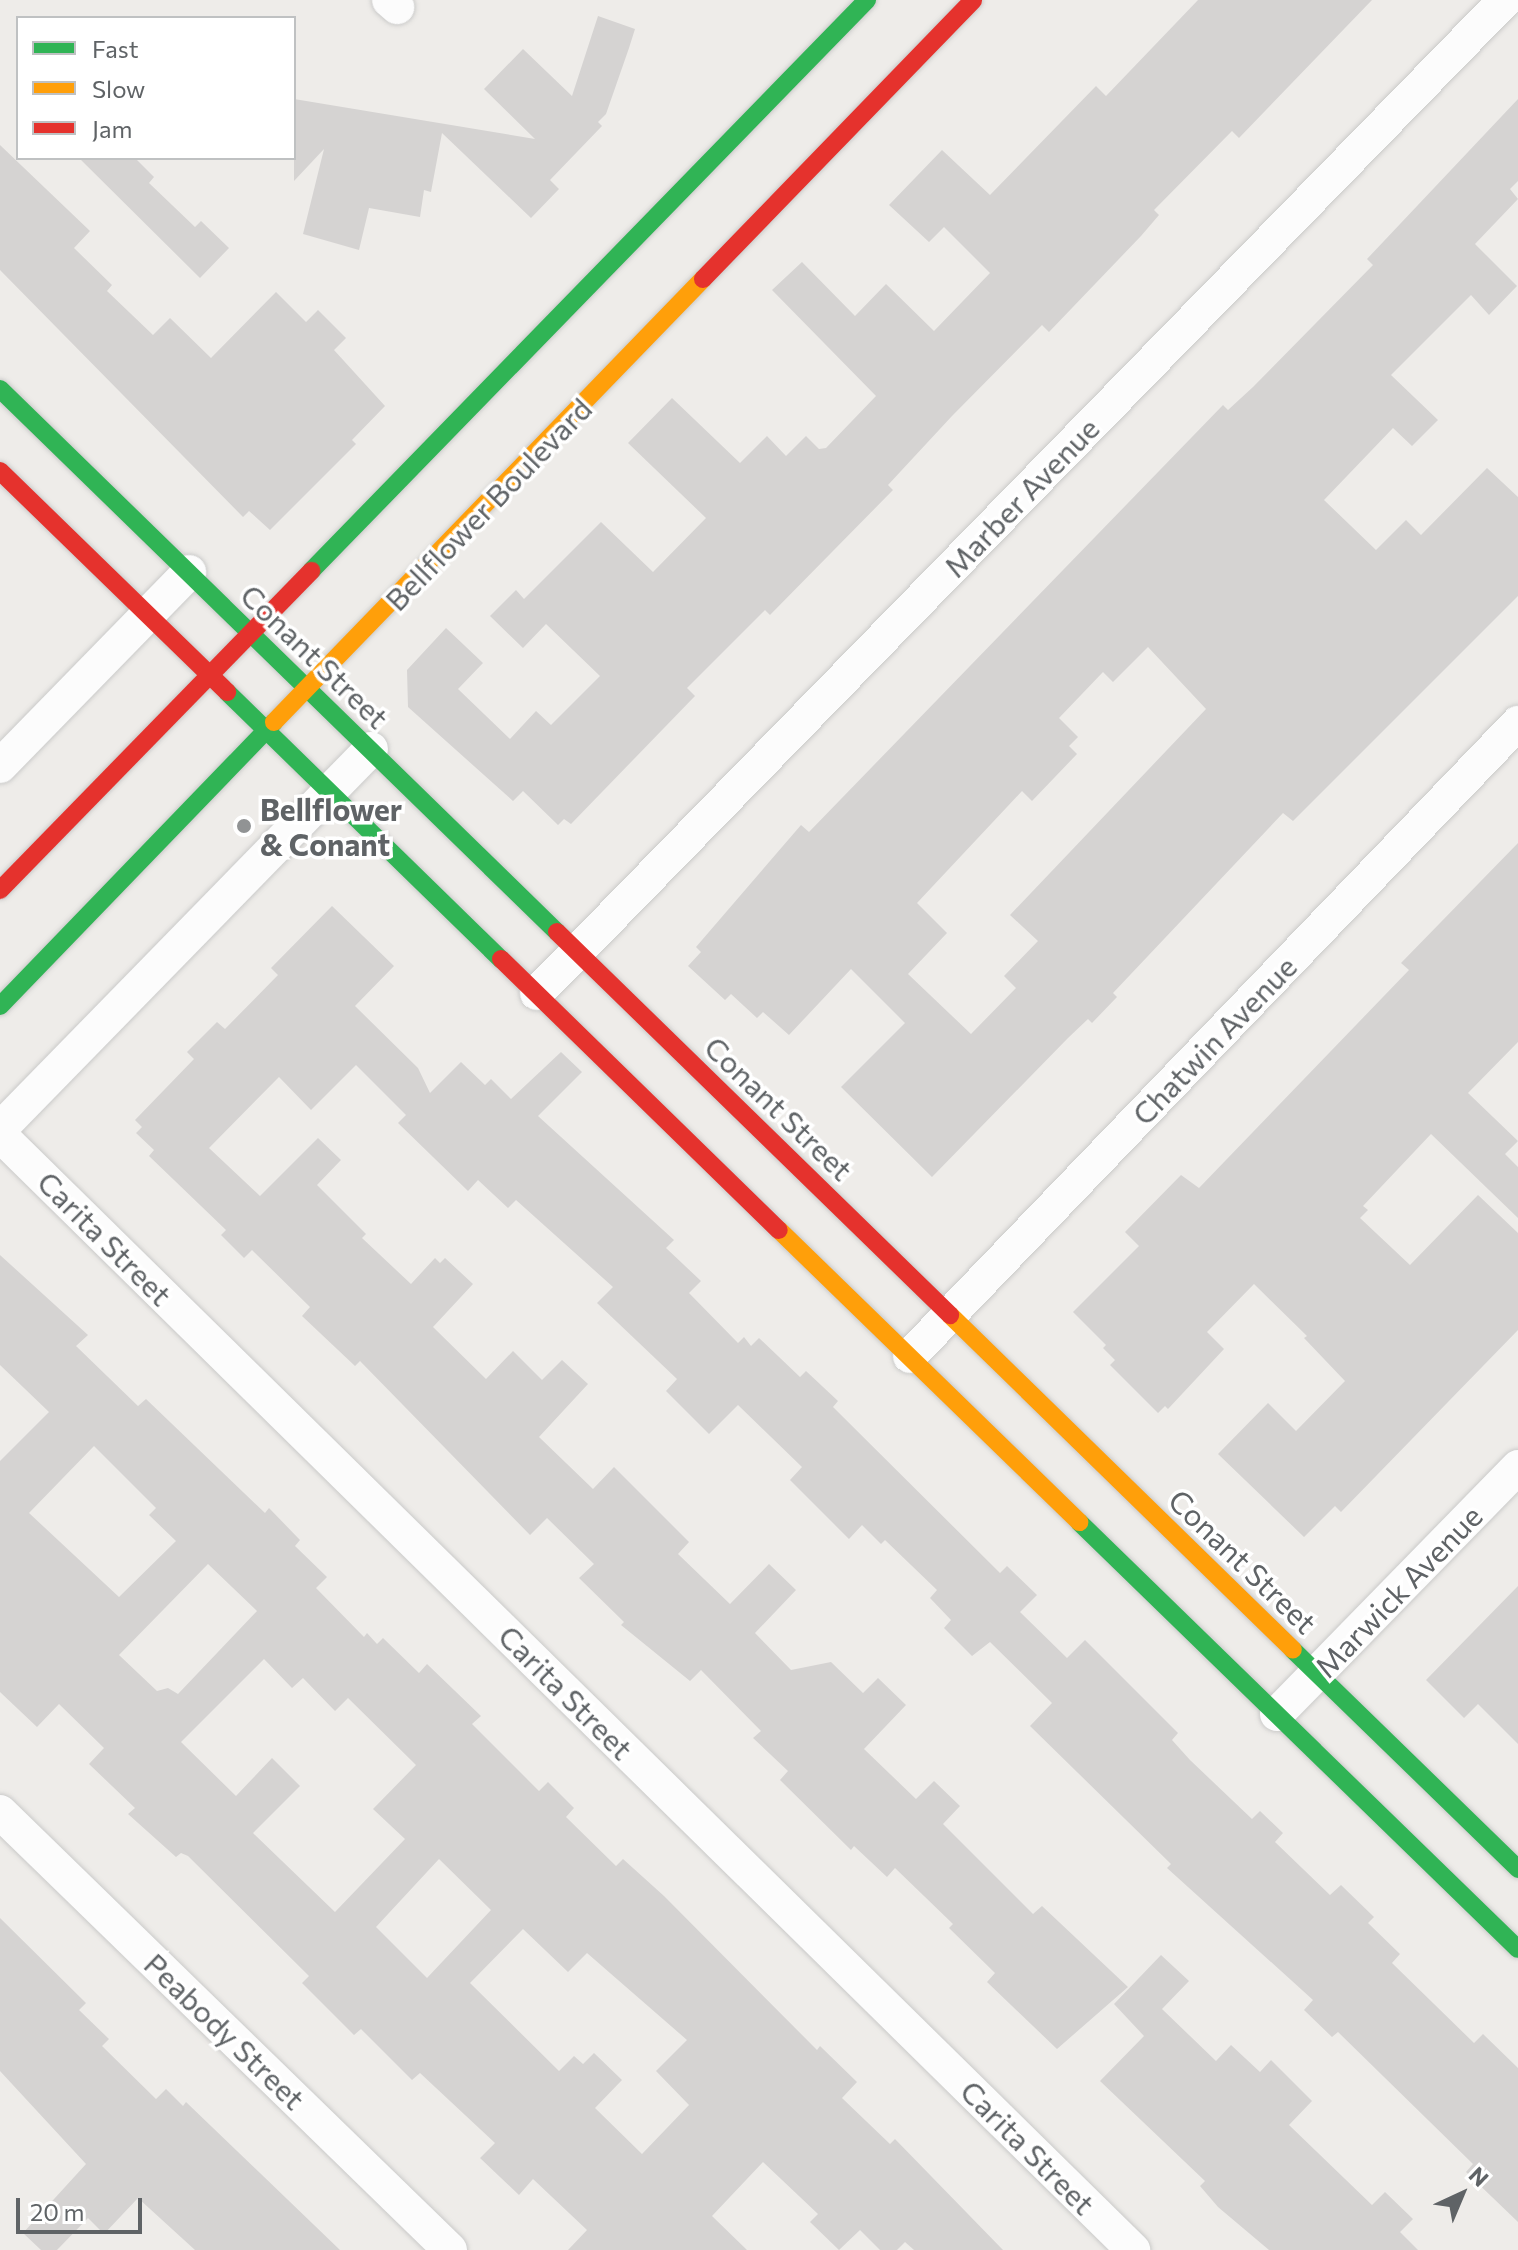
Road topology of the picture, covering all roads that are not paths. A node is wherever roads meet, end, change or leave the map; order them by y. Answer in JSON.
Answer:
{"nodes":[{"id":1,"x":867,"y":0,"type":"edge"},
{"id":2,"x":973,"y":0,"type":"edge"},
{"id":3,"x":1505,"y":0,"type":"edge"},
{"id":4,"x":0,"y":389,"type":"edge"},
{"id":5,"x":0,"y":471,"type":"edge"},
{"id":6,"x":189,"y":572,"type":"junction"},
{"id":7,"x":147,"y":614,"type":"junction"},
{"id":8,"x":251,"y":632,"type":"junction"},
{"id":9,"x":211,"y":675,"type":"junction"},
{"id":10,"x":310,"y":689,"type":"junction"},
{"id":11,"x":1518,"y":723,"type":"edge"},
{"id":12,"x":268,"y":732,"type":"junction"},
{"id":13,"x":371,"y":749,"type":"junction"},
{"id":14,"x":0,"y":766,"type":"edge"},
{"id":15,"x":330,"y":792,"type":"junction"},
{"id":16,"x":0,"y":890,"type":"edge"},
{"id":17,"x":578,"y":951,"type":"junction"},
{"id":18,"x":537,"y":993,"type":"junction"},
{"id":19,"x":0,"y":1006,"type":"edge"},
{"id":20,"x":0,"y":1132,"type":"edge"},
{"id":21,"x":950,"y":1315,"type":"junction"},
{"id":22,"x":910,"y":1356,"type":"junction"},
{"id":23,"x":1518,"y":1467,"type":"edge"},
{"id":24,"x":1317,"y":1674,"type":"junction"},
{"id":25,"x":1277,"y":1714,"type":"junction"},
{"id":26,"x":0,"y":1812,"type":"edge"},
{"id":27,"x":1518,"y":1869,"type":"edge"},
{"id":28,"x":1518,"y":1949,"type":"edge"},
{"id":29,"x":450,"y":2250,"type":"edge"},
{"id":30,"x":1133,"y":2250,"type":"edge"}],
"edges":[{"from":1,"to":8,"type":"street"},
{"from":2,"to":10,"type":"street","name":"Bellflower Boulevard"},
{"from":3,"to":17,"type":"street","name":"Marber Avenue"},
{"from":4,"to":6,"type":"street","name":"Conant Street"},
{"from":5,"to":7,"type":"street"},
{"from":6,"to":7,"type":"street"},
{"from":6,"to":8,"type":"street","name":"Conant Street"},
{"from":7,"to":9,"type":"street"},
{"from":7,"to":14,"type":"street"},
{"from":8,"to":9,"type":"street"},
{"from":8,"to":10,"type":"street","name":"Conant Street"},
{"from":9,"to":12,"type":"street"},
{"from":9,"to":16,"type":"street"},
{"from":10,"to":12,"type":"street","name":"Bellflower Boulevard"},
{"from":10,"to":13,"type":"street","name":"Conant Street"},
{"from":11,"to":21,"type":"street","name":"Chatwin Avenue"},
{"from":12,"to":15,"type":"street"},
{"from":12,"to":19,"type":"street","name":"Bellflower Boulevard"},
{"from":13,"to":15,"type":"street"},
{"from":13,"to":17,"type":"street","name":"Conant Street"},
{"from":15,"to":18,"type":"street"},
{"from":15,"to":20,"type":"street"},
{"from":17,"to":18,"type":"street","name":"Marber Avenue"},
{"from":17,"to":21,"type":"street","name":"Conant Street"},
{"from":18,"to":22,"type":"street"},
{"from":20,"to":30,"type":"street","name":"Carita Street"},
{"from":21,"to":22,"type":"street","name":"Chatwin Avenue"},
{"from":21,"to":24,"type":"street","name":"Conant Street"},
{"from":22,"to":25,"type":"street"},
{"from":23,"to":24,"type":"street","name":"Marwick Avenue"},
{"from":24,"to":25,"type":"street","name":"Marwick Avenue"},
{"from":24,"to":27,"type":"street","name":"Conant Street"},
{"from":25,"to":28,"type":"street"},
{"from":26,"to":29,"type":"street","name":"Peabody Street"}]}
